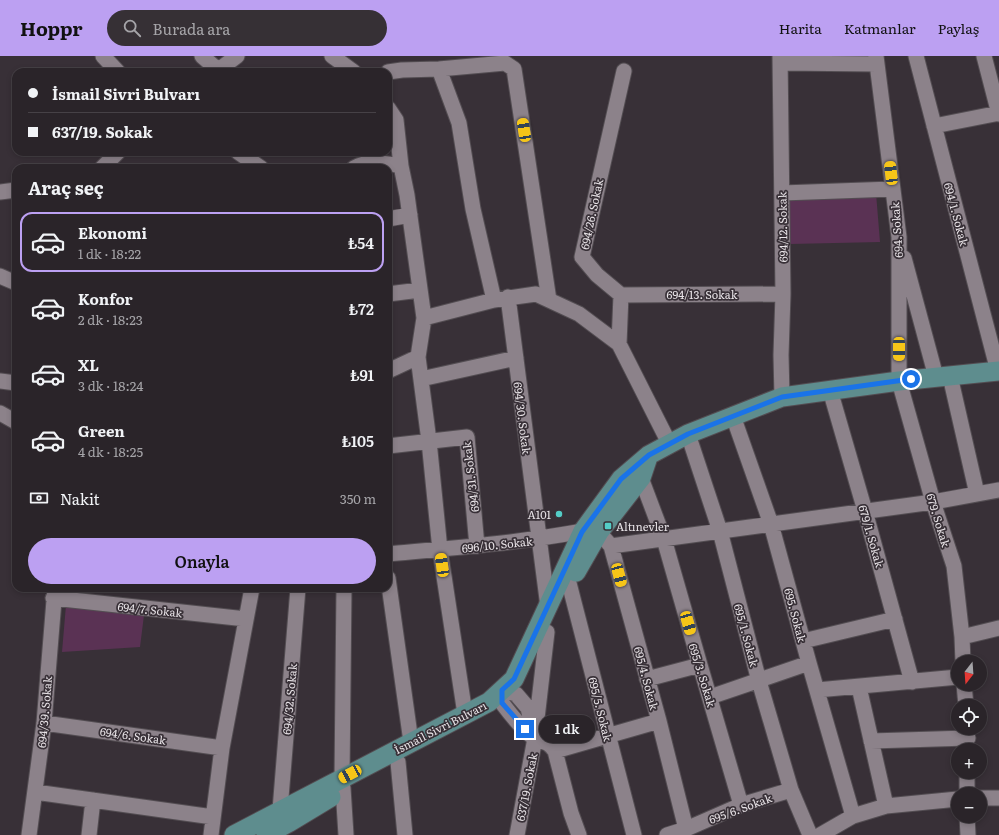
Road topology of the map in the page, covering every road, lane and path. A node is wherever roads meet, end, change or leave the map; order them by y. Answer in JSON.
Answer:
{"nodes":[{"id":1,"x":103,"y":56,"type":"edge"},
{"id":2,"x":202,"y":56,"type":"edge"},
{"id":3,"x":237,"y":56,"type":"edge"},
{"id":4,"x":332,"y":56,"type":"edge"},
{"id":5,"x":916,"y":56,"type":"edge"},
{"id":6,"x":984,"y":56,"type":"edge"},
{"id":7,"x":780,"y":60,"type":"edge"},
{"id":8,"x":877,"y":60,"type":"edge"},
{"id":9,"x":114,"y":68,"type":"edge"},
{"id":10,"x":214,"y":68,"type":"edge"},
{"id":11,"x":221,"y":68,"type":"edge"},
{"id":12,"x":348,"y":68,"type":"edge"},
{"id":13,"x":439,"y":69,"type":"junction"},
{"id":14,"x":392,"y":71,"type":"edge"},
{"id":15,"x":624,"y":71,"type":"dead end"},
{"id":16,"x":999,"y":113,"type":"edge"},
{"id":17,"x":392,"y":114,"type":"edge"},
{"id":18,"x":934,"y":126,"type":"junction"},
{"id":19,"x":114,"y":156,"type":"edge"},
{"id":20,"x":244,"y":156,"type":"edge"},
{"id":21,"x":106,"y":164,"type":"edge"},
{"id":22,"x":255,"y":164,"type":"edge"},
{"id":23,"x":370,"y":164,"type":"edge"},
{"id":24,"x":389,"y":164,"type":"edge"},
{"id":25,"x":392,"y":164,"type":"edge"},
{"id":26,"x":402,"y":166,"type":"junction"},
{"id":27,"x":893,"y":189,"type":"junction"},
{"id":28,"x":12,"y":190,"type":"edge"},
{"id":29,"x":0,"y":192,"type":"edge"},
{"id":30,"x":782,"y":193,"type":"junction"},
{"id":31,"x":410,"y":216,"type":"junction"},
{"id":32,"x":392,"y":218,"type":"edge"},
{"id":33,"x":898,"y":237,"type":"junction"},
{"id":34,"x":0,"y":276,"type":"edge"},
{"id":35,"x":12,"y":281,"type":"edge"},
{"id":36,"x":420,"y":290,"type":"junction"},
{"id":37,"x":392,"y":294,"type":"edge"},
{"id":38,"x":783,"y":294,"type":"junction"},
{"id":39,"x":621,"y":295,"type":"junction"},
{"id":40,"x":501,"y":299,"type":"junction"},
{"id":41,"x":549,"y":300,"type":"junction"},
{"id":42,"x":424,"y":318,"type":"junction"},
{"id":43,"x":619,"y":344,"type":"junction"},
{"id":44,"x":418,"y":357,"type":"junction"},
{"id":45,"x":516,"y":358,"type":"junction"},
{"id":46,"x":392,"y":369,"type":"edge"},
{"id":47,"x":999,"y":371,"type":"edge"},
{"id":48,"x":943,"y":376,"type":"junction"},
{"id":49,"x":421,"y":379,"type":"junction"},
{"id":50,"x":0,"y":381,"type":"edge"},
{"id":51,"x":899,"y":381,"type":"junction"},
{"id":52,"x":12,"y":382,"type":"edge"},
{"id":53,"x":830,"y":390,"type":"junction"},
{"id":54,"x":782,"y":397,"type":"junction"},
{"id":55,"x":0,"y":414,"type":"edge"},
{"id":56,"x":733,"y":416,"type":"junction"},
{"id":57,"x":12,"y":420,"type":"edge"},
{"id":58,"x":688,"y":434,"type":"junction"},
{"id":59,"x":429,"y":442,"type":"junction"},
{"id":60,"x":669,"y":443,"type":"junction"},
{"id":61,"x":392,"y":446,"type":"edge"},
{"id":62,"x":649,"y":455,"type":"junction"},
{"id":63,"x":641,"y":478,"type":"junction"},
{"id":64,"x":999,"y":490,"type":"edge"},
{"id":65,"x":977,"y":494,"type":"junction"},
{"id":66,"x":933,"y":502,"type":"junction"},
{"id":67,"x":865,"y":511,"type":"junction"},
{"id":68,"x":771,"y":524,"type":"junction"},
{"id":69,"x":720,"y":531,"type":"junction"},
{"id":70,"x":598,"y":537,"type":"junction"},
{"id":71,"x":539,"y":539,"type":"junction"},
{"id":72,"x":664,"y":539,"type":"junction"},
{"id":73,"x":477,"y":546,"type":"junction"},
{"id":74,"x":440,"y":550,"type":"junction"},
{"id":75,"x":392,"y":554,"type":"edge"},
{"id":76,"x":569,"y":583,"type":"junction"},
{"id":77,"x":251,"y":592,"type":"edge"},
{"id":78,"x":298,"y":592,"type":"edge"},
{"id":79,"x":344,"y":592,"type":"edge"},
{"id":80,"x":390,"y":592,"type":"edge"},
{"id":81,"x":54,"y":593,"type":"edge"},
{"id":82,"x":548,"y":607,"type":"junction"},
{"id":83,"x":246,"y":619,"type":"junction"},
{"id":84,"x":895,"y":619,"type":"junction"},
{"id":85,"x":999,"y":628,"type":"edge"},
{"id":86,"x":547,"y":632,"type":"junction"},
{"id":87,"x":962,"y":636,"type":"junction"},
{"id":88,"x":803,"y":641,"type":"junction"},
{"id":89,"x":963,"y":655,"type":"edge"},
{"id":90,"x":809,"y":663,"type":"junction"},
{"id":91,"x":700,"y":665,"type":"junction"},
{"id":92,"x":647,"y":678,"type":"junction"},
{"id":93,"x":951,"y":679,"type":"edge"},
{"id":94,"x":760,"y":681,"type":"junction"},
{"id":95,"x":912,"y":682,"type":"junction"},
{"id":96,"x":859,"y":686,"type":"junction"},
{"id":97,"x":817,"y":690,"type":"junction"},
{"id":98,"x":507,"y":696,"type":"junction"},
{"id":99,"x":710,"y":697,"type":"junction"},
{"id":100,"x":465,"y":714,"type":"junction"},
{"id":101,"x":659,"y":721,"type":"junction"},
{"id":102,"x":44,"y":723,"type":"junction"},
{"id":103,"x":608,"y":736,"type":"junction"},
{"id":104,"x":535,"y":738,"type":"junction"},
{"id":105,"x":968,"y":739,"type":"edge"},
{"id":106,"x":871,"y":741,"type":"junction"},
{"id":107,"x":411,"y":742,"type":"junction"},
{"id":108,"x":222,"y":748,"type":"junction"},
{"id":109,"x":554,"y":751,"type":"junction"},
{"id":110,"x":398,"y":762,"type":"junction"},
{"id":111,"x":343,"y":783,"type":"junction"},
{"id":112,"x":792,"y":790,"type":"junction"},
{"id":113,"x":35,"y":792,"type":"junction"},
{"id":114,"x":987,"y":798,"type":"edge"},
{"id":115,"x":999,"y":798,"type":"edge"},
{"id":116,"x":93,"y":800,"type":"junction"},
{"id":117,"x":951,"y":800,"type":"edge"},
{"id":118,"x":741,"y":805,"type":"junction"},
{"id":119,"x":886,"y":806,"type":"junction"},
{"id":120,"x":853,"y":816,"type":"junction"},
{"id":121,"x":213,"y":817,"type":"junction"},
{"id":122,"x":286,"y":823,"type":"edge"},
{"id":123,"x":967,"y":823,"type":"edge"},
{"id":124,"x":686,"y":829,"type":"junction"},
{"id":125,"x":29,"y":835,"type":"edge"},
{"id":126,"x":89,"y":835,"type":"edge"},
{"id":127,"x":211,"y":835,"type":"edge"},
{"id":128,"x":234,"y":835,"type":"edge"},
{"id":129,"x":266,"y":835,"type":"edge"},
{"id":130,"x":346,"y":835,"type":"edge"},
{"id":131,"x":405,"y":835,"type":"edge"},
{"id":132,"x":517,"y":835,"type":"edge"},
{"id":133,"x":579,"y":835,"type":"edge"},
{"id":134,"x":634,"y":835,"type":"edge"},
{"id":135,"x":667,"y":835,"type":"edge"},
{"id":136,"x":810,"y":835,"type":"edge"},
{"id":137,"x":820,"y":835,"type":"edge"},
{"id":138,"x":968,"y":835,"type":"edge"}],
"edges":[{"from":1,"to":9,"type":"street"},
{"from":2,"to":10,"type":"street"},
{"from":3,"to":11,"type":"street"},
{"from":4,"to":12,"type":"street"},
{"from":5,"to":18,"type":"street","name":"694/1. Sokak"},
{"from":6,"to":16,"type":"street"},
{"from":7,"to":8,"type":"street"},
{"from":7,"to":30,"type":"street","name":"694/12. Sokak"},
{"from":8,"to":27,"type":"street","name":"694. Sokak"},
{"from":13,"to":14,"type":"street"},
{"from":13,"to":40,"type":"street","name":"694/30. Sokak"},
{"from":13,"to":41,"type":"street"},
{"from":15,"to":39,"type":"street","name":"694/26. Sokak"},
{"from":16,"to":18,"type":"street"},
{"from":17,"to":26,"type":"street"},
{"from":18,"to":47,"type":"street","name":"694/1. Sokak"},
{"from":19,"to":21,"type":"street"},
{"from":20,"to":22,"type":"street"},
{"from":23,"to":24,"type":"street"},
{"from":25,"to":26,"type":"street"},
{"from":26,"to":31,"type":"street"},
{"from":27,"to":30,"type":"street"},
{"from":27,"to":33,"type":"street","name":"694. Sokak"},
{"from":28,"to":29,"type":"street"},
{"from":30,"to":38,"type":"street","name":"694/12. Sokak"},
{"from":31,"to":32,"type":"street"},
{"from":31,"to":36,"type":"street"},
{"from":33,"to":48,"type":"street"},
{"from":33,"to":51,"type":"street","name":"694. Sokak"},
{"from":34,"to":35,"type":"street"},
{"from":36,"to":37,"type":"street"},
{"from":36,"to":42,"type":"street"},
{"from":38,"to":39,"type":"street","name":"694/13. Sokak"},
{"from":38,"to":54,"type":"street","name":"694/12. Sokak"},
{"from":39,"to":43,"type":"street"},
{"from":40,"to":41,"type":"street"},
{"from":40,"to":42,"type":"street"},
{"from":40,"to":45,"type":"street","name":"694/30. Sokak"},
{"from":41,"to":43,"type":"street"},
{"from":42,"to":44,"type":"street"},
{"from":43,"to":60,"type":"street"},
{"from":44,"to":46,"type":"street"},
{"from":44,"to":49,"type":"street"},
{"from":45,"to":49,"type":"street"},
{"from":45,"to":71,"type":"street","name":"694/30. Sokak"},
{"from":47,"to":48,"type":"main road","name":"İsmail Sivri Bulvarı"},
{"from":48,"to":51,"type":"main road","name":"İsmail Sivri Bulvarı"},
{"from":48,"to":65,"type":"street"},
{"from":49,"to":59,"type":"street"},
{"from":50,"to":52,"type":"street"},
{"from":51,"to":53,"type":"main road","name":"İsmail Sivri Bulvarı"},
{"from":51,"to":66,"type":"street","name":"679. Sokak"},
{"from":53,"to":54,"type":"main road","name":"İsmail Sivri Bulvarı"},
{"from":53,"to":67,"type":"street","name":"679/1. Sokak"},
{"from":54,"to":56,"type":"main road","name":"İsmail Sivri Bulvarı"},
{"from":55,"to":57,"type":"street"},
{"from":56,"to":58,"type":"main road","name":"İsmail Sivri Bulvarı"},
{"from":56,"to":68,"type":"street","name":"695. Sokak"},
{"from":58,"to":60,"type":"main road","name":"İsmail Sivri Bulvarı"},
{"from":58,"to":69,"type":"street","name":"695/1. Sokak"},
{"from":59,"to":61,"type":"street","name":"694/31. Sokak"},
{"from":59,"to":73,"type":"street","name":"694/31. Sokak"},
{"from":59,"to":74,"type":"street"},
{"from":60,"to":62,"type":"main road","name":"İsmail Sivri Bulvarı"},
{"from":62,"to":63,"type":"main road","name":"İsmail Sivri Bulvarı"},
{"from":62,"to":70,"type":"main road","name":"İsmail Sivri Bulvarı"},
{"from":63,"to":70,"type":"main road","name":"İsmail Sivri Bulvarı"},
{"from":63,"to":72,"type":"street","name":"695/3. Sokak"},
{"from":64,"to":65,"type":"street","name":"696/10. Sokak"},
{"from":65,"to":66,"type":"street","name":"696/10. Sokak"},
{"from":66,"to":67,"type":"street","name":"696/10. Sokak"},
{"from":66,"to":87,"type":"street","name":"679. Sokak"},
{"from":67,"to":68,"type":"street","name":"696/10. Sokak"},
{"from":67,"to":84,"type":"street","name":"679/1. Sokak"},
{"from":68,"to":69,"type":"street","name":"696/10. Sokak"},
{"from":68,"to":88,"type":"street","name":"695. Sokak"},
{"from":69,"to":72,"type":"street","name":"696/10. Sokak"},
{"from":69,"to":94,"type":"street","name":"695/1. Sokak"},
{"from":70,"to":71,"type":"street","name":"696/10. Sokak"},
{"from":70,"to":72,"type":"street","name":"696/10. Sokak"},
{"from":70,"to":76,"type":"main road","name":"İsmail Sivri Bulvarı"},
{"from":70,"to":82,"type":"main road","name":"İsmail Sivri Bulvarı"},
{"from":70,"to":92,"type":"street","name":"695/4. Sokak"},
{"from":71,"to":73,"type":"street","name":"696/10. Sokak"},
{"from":71,"to":82,"type":"street","name":"694/30. Sokak"},
{"from":72,"to":91,"type":"street","name":"695/3. Sokak"},
{"from":73,"to":74,"type":"street","name":"696/10. Sokak"},
{"from":74,"to":75,"type":"street","name":"696/10. Sokak"},
{"from":74,"to":100,"type":"street"},
{"from":76,"to":86,"type":"main road","name":"İsmail Sivri Bulvarı"},
{"from":76,"to":103,"type":"street","name":"695/5. Sokak"},
{"from":77,"to":83,"type":"street"},
{"from":78,"to":122,"type":"street","name":"694/32. Sokak"},
{"from":79,"to":111,"type":"street"},
{"from":80,"to":107,"type":"street"},
{"from":81,"to":83,"type":"street","name":"694/7. Sokak"},
{"from":81,"to":102,"type":"street","name":"694/39. Sokak"},
{"from":82,"to":98,"type":"main road","name":"İsmail Sivri Bulvarı"},
{"from":83,"to":108,"type":"street"},
{"from":84,"to":88,"type":"street"},
{"from":84,"to":95,"type":"street","name":"679/1. Sokak"},
{"from":85,"to":87,"type":"street"},
{"from":86,"to":98,"type":"main road","name":"İsmail Sivri Bulvarı"},
{"from":86,"to":104,"type":"street"},
{"from":87,"to":89,"type":"street","name":"679. Sokak"},
{"from":88,"to":90,"type":"street","name":"695. Sokak"},
{"from":90,"to":94,"type":"street"},
{"from":90,"to":97,"type":"street","name":"695. Sokak"},
{"from":91,"to":92,"type":"street"},
{"from":91,"to":99,"type":"street","name":"695/3. Sokak"},
{"from":92,"to":101,"type":"street","name":"695/4. Sokak"},
{"from":93,"to":95,"type":"street"},
{"from":94,"to":99,"type":"street"},
{"from":94,"to":112,"type":"street","name":"695/1. Sokak"},
{"from":95,"to":96,"type":"street"},
{"from":96,"to":97,"type":"street"},
{"from":96,"to":106,"type":"street"},
{"from":97,"to":120,"type":"street","name":"695. Sokak"},
{"from":98,"to":100,"type":"main road","name":"İsmail Sivri Bulvarı"},
{"from":98,"to":104,"type":"street","name":"637/19. Sokak"},
{"from":98,"to":110,"type":"main road","name":"İsmail Sivri Bulvarı"},
{"from":99,"to":118,"type":"street","name":"695/3. Sokak"},
{"from":100,"to":107,"type":"main road","name":"İsmail Sivri Bulvarı"},
{"from":101,"to":103,"type":"street"},
{"from":101,"to":124,"type":"street","name":"695/4. Sokak"},
{"from":102,"to":108,"type":"street","name":"694/6. Sokak"},
{"from":102,"to":113,"type":"street","name":"694/39. Sokak"},
{"from":103,"to":109,"type":"street"},
{"from":103,"to":134,"type":"street","name":"695/5. Sokak"},
{"from":104,"to":109,"type":"street"},
{"from":104,"to":132,"type":"street","name":"637/19. Sokak"},
{"from":105,"to":106,"type":"street"},
{"from":106,"to":119,"type":"street"},
{"from":107,"to":111,"type":"main road","name":"İsmail Sivri Bulvarı"},
{"from":108,"to":121,"type":"street"},
{"from":109,"to":133,"type":"street"},
{"from":110,"to":111,"type":"main road","name":"İsmail Sivri Bulvarı"},
{"from":110,"to":131,"type":"street"},
{"from":111,"to":122,"type":"main road","name":"İsmail Sivri Bulvarı"},
{"from":111,"to":130,"type":"street"},
{"from":112,"to":118,"type":"street","name":"695/6. Sokak"},
{"from":112,"to":136,"type":"street","name":"695/1. Sokak"},
{"from":113,"to":116,"type":"street"},
{"from":113,"to":125,"type":"street","name":"694/39. Sokak"},
{"from":114,"to":115,"type":"street"},
{"from":116,"to":121,"type":"street"},
{"from":116,"to":126,"type":"street"},
{"from":117,"to":119,"type":"street"},
{"from":118,"to":124,"type":"street","name":"695/6. Sokak"},
{"from":119,"to":120,"type":"street"},
{"from":120,"to":137,"type":"street"},
{"from":121,"to":127,"type":"street"},
{"from":122,"to":128,"type":"main road","name":"İsmail Sivri Bulvarı"},
{"from":122,"to":129,"type":"main road","name":"İsmail Sivri Bulvarı"},
{"from":123,"to":138,"type":"street"},
{"from":124,"to":135,"type":"street","name":"695/6. Sokak"}]}
